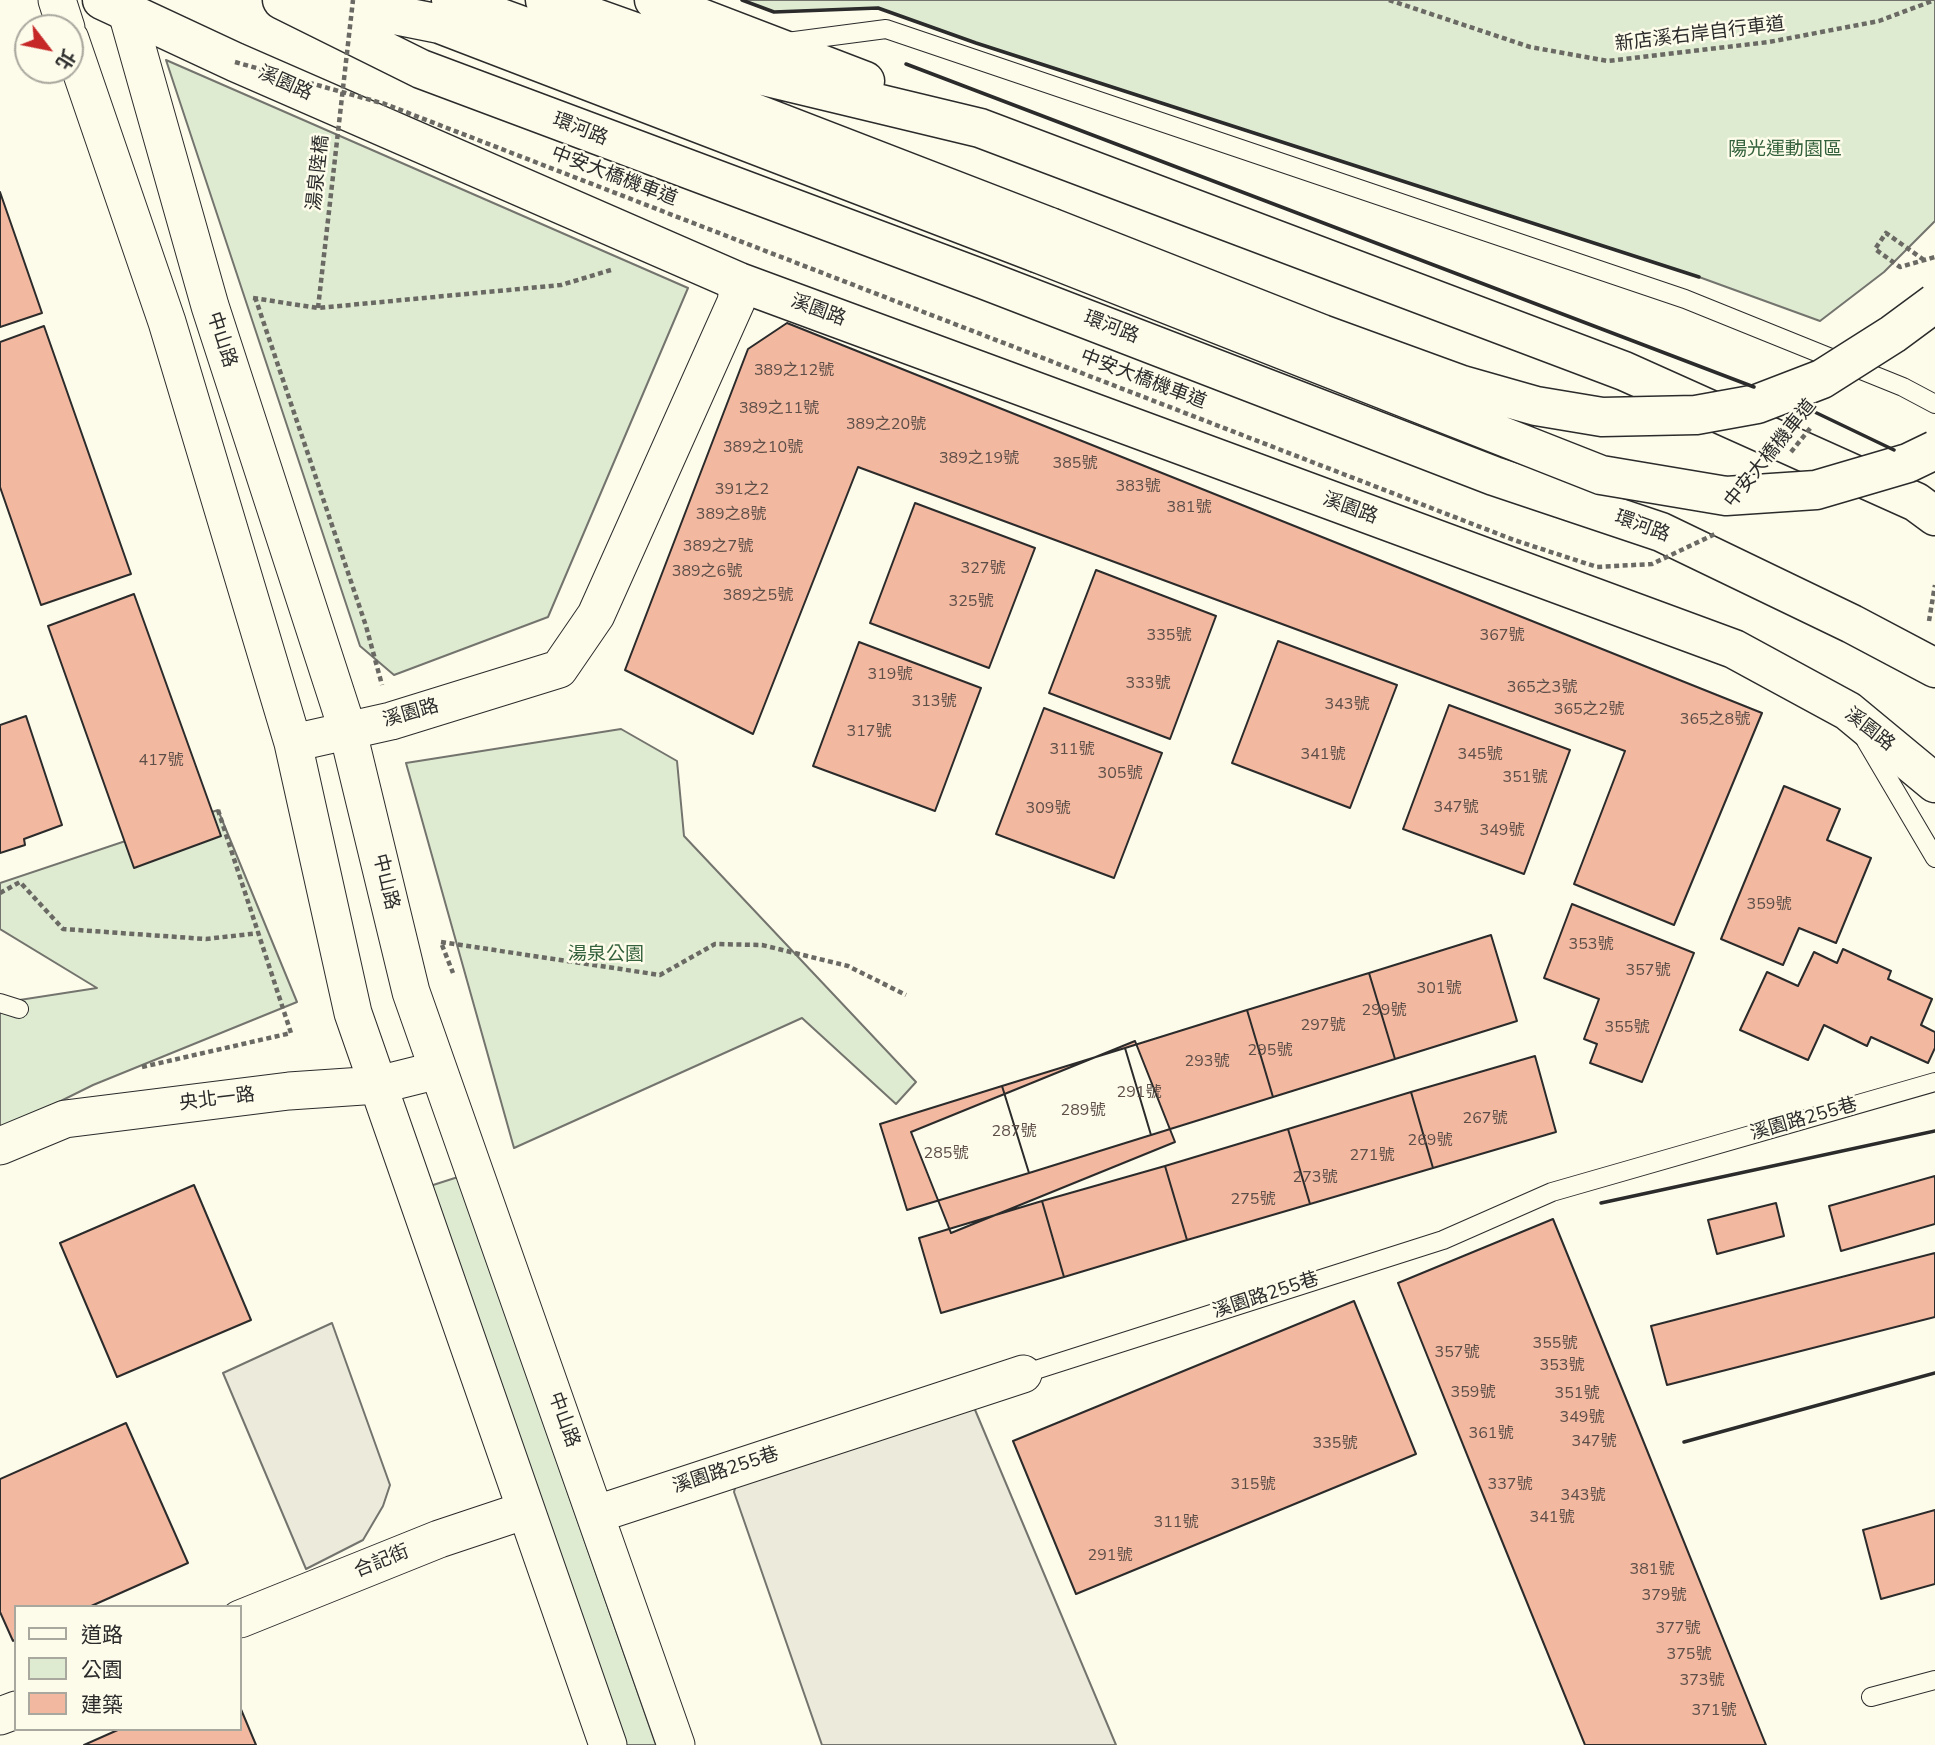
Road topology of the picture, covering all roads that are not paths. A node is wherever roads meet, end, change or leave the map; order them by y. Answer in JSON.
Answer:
{"nodes":[{"id":1,"x":282,"y":0,"type":"edge"},
{"id":2,"x":320,"y":0,"type":"edge"},
{"id":3,"x":451,"y":0,"type":"edge"},
{"id":4,"x":545,"y":0,"type":"edge"},
{"id":5,"x":654,"y":0,"type":"edge"},
{"id":6,"x":115,"y":3,"type":"edge"},
{"id":7,"x":775,"y":44,"type":"junction"},
{"id":8,"x":84,"y":80,"type":"edge"},
{"id":9,"x":980,"y":128,"type":"junction"},
{"id":10,"x":1044,"y":240,"type":"junction"},
{"id":11,"x":739,"y":282,"type":"junction"},
{"id":12,"x":1935,"y":303,"type":"edge"},
{"id":13,"x":1935,"y":404,"type":"edge"},
{"id":14,"x":1935,"y":450,"type":"edge"},
{"id":15,"x":1935,"y":516,"type":"edge"},
{"id":16,"x":1935,"y":668,"type":"edge"},
{"id":17,"x":1848,"y":711,"type":"junction"},
{"id":18,"x":347,"y":728,"type":"junction"},
{"id":19,"x":293,"y":743,"type":"junction"},
{"id":20,"x":1935,"y":783,"type":"edge"},
{"id":21,"x":1935,"y":858,"type":"edge"},
{"id":22,"x":0,"y":1003,"type":"edge"},
{"id":23,"x":19,"y":1009,"type":"dead end"},
{"id":24,"x":438,"y":1069,"type":"junction"},
{"id":25,"x":1935,"y":1082,"type":"edge"},
{"id":26,"x":378,"y":1086,"type":"junction"},
{"id":27,"x":0,"y":1146,"type":"edge"},
{"id":28,"x":1023,"y":1374,"type":"joint"},
{"id":29,"x":526,"y":1510,"type":"junction"},
{"id":30,"x":597,"y":1514,"type":"junction"},
{"id":31,"x":242,"y":1618,"type":"edge"},
{"id":32,"x":1935,"y":1680,"type":"edge"},
{"id":33,"x":1871,"y":1697,"type":"dead end"},
{"id":34,"x":608,"y":1745,"type":"edge"},
{"id":35,"x":676,"y":1745,"type":"edge"}],
"edges":[{"from":1,"to":16,"type":"main road","name":"環河路"},
{"from":2,"to":10,"type":"main road"},
{"from":3,"to":10,"type":"main road"},
{"from":4,"to":9,"type":"main road"},
{"from":5,"to":7,"type":"main road"},
{"from":6,"to":11,"type":"main road","name":"溪園路"},
{"from":6,"to":18,"type":"street","name":"中山路"},
{"from":7,"to":9,"type":"main road"},
{"from":7,"to":13,"type":"lane"},
{"from":8,"to":19,"type":"street"},
{"from":9,"to":15,"type":"main road"},
{"from":10,"to":12,"type":"main road","bridge":true},
{"from":10,"to":14,"type":"main road","bridge":true},
{"from":11,"to":17,"type":"main road","name":"溪園路"},
{"from":11,"to":18,"type":"street","name":"溪園路"},
{"from":17,"to":20,"type":"main road","name":"溪園路"},
{"from":17,"to":21,"type":"lane"},
{"from":18,"to":19,"type":"street","name":"溪園路"},
{"from":18,"to":24,"type":"street","name":"中山路"},
{"from":19,"to":26,"type":"street"},
{"from":22,"to":23,"type":"lane"},
{"from":24,"to":26,"type":"street","name":"央北一路"},
{"from":24,"to":30,"type":"street","name":"中山路"},
{"from":25,"to":28,"type":"lane","name":"溪園路255巷"},
{"from":26,"to":27,"type":"street","name":"央北一路"},
{"from":26,"to":29,"type":"street"},
{"from":28,"to":30,"type":"street","name":"溪園路255巷"},
{"from":29,"to":31,"type":"street","name":"合記街"},
{"from":29,"to":34,"type":"street"},
{"from":30,"to":35,"type":"street","name":"中山路"},
{"from":32,"to":33,"type":"lane"}]}
